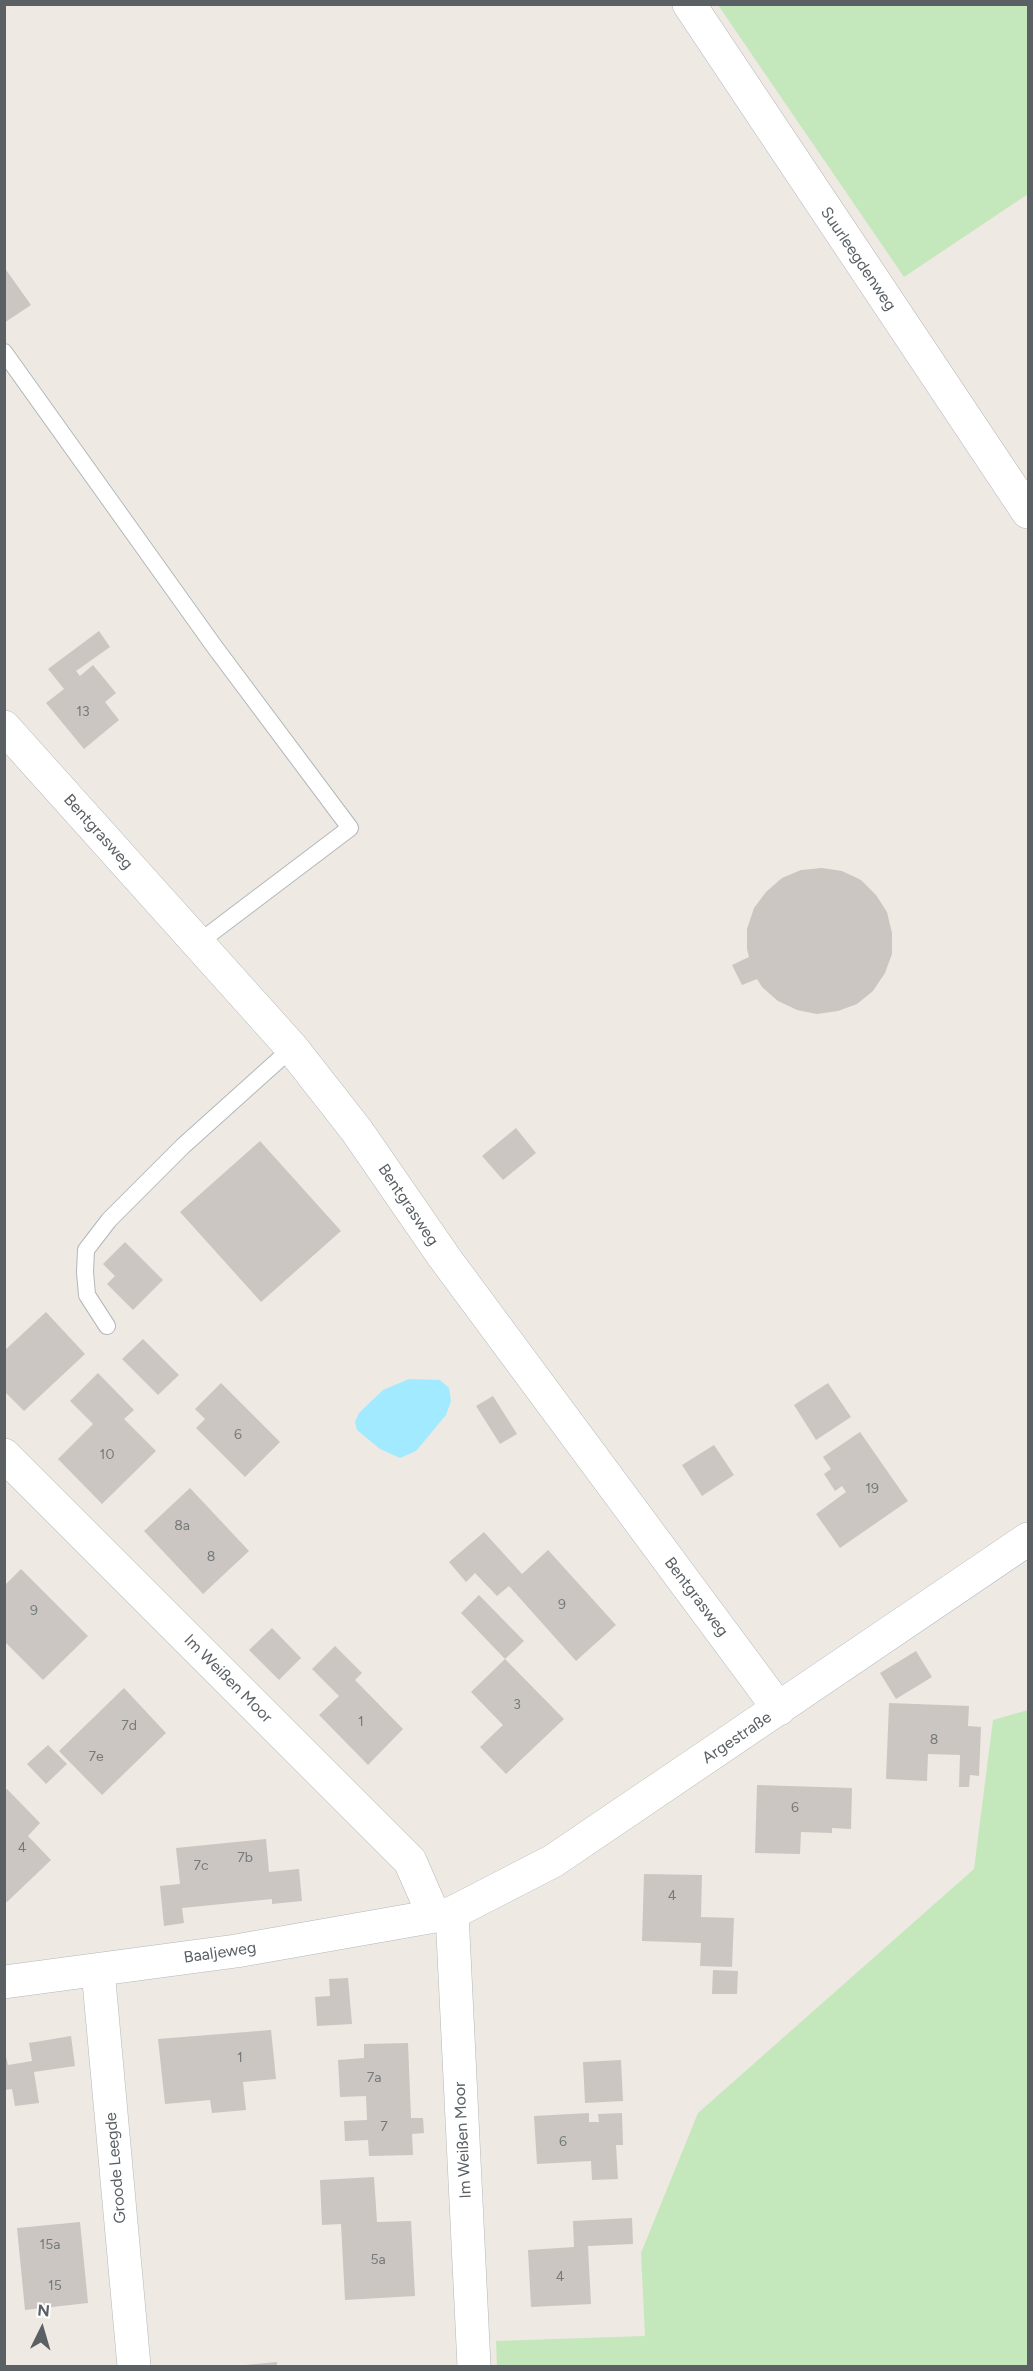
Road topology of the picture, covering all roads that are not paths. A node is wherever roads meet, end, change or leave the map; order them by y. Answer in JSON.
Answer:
{"nodes":[{"id":1,"x":689,"y":4,"type":"edge"},
{"id":2,"x":4,"y":352,"type":"edge"},
{"id":3,"x":1029,"y":512,"type":"edge"},
{"id":4,"x":4,"y":727,"type":"edge"},
{"id":5,"x":198,"y":943,"type":"junction"},
{"id":6,"x":292,"y":1048,"type":"junction"},
{"id":7,"x":107,"y":1326,"type":"dead end"},
{"id":8,"x":4,"y":1455,"type":"edge"},
{"id":9,"x":1029,"y":1539,"type":"edge"},
{"id":10,"x":779,"y":1709,"type":"junction"},
{"id":11,"x":443,"y":1914,"type":"junction"},
{"id":12,"x":98,"y":1970,"type":"junction"},
{"id":13,"x":4,"y":1982,"type":"edge"},
{"id":14,"x":134,"y":2367,"type":"edge"},
{"id":15,"x":474,"y":2367,"type":"edge"}],
"edges":[{"from":1,"to":3,"type":"street","name":"Suurleegdenweg"},
{"from":2,"to":5,"type":"lane"},
{"from":4,"to":5,"type":"street","name":"Bentgrasweg"},
{"from":5,"to":6,"type":"street","name":"Bentgrasweg"},
{"from":6,"to":7,"type":"lane"},
{"from":6,"to":10,"type":"street","name":"Bentgrasweg"},
{"from":8,"to":11,"type":"street","name":"Im Weißen Moor"},
{"from":9,"to":10,"type":"street","name":"Argestraße"},
{"from":10,"to":11,"type":"street","name":"Argestraße"},
{"from":11,"to":12,"type":"street","name":"Baaljeweg"},
{"from":11,"to":15,"type":"street","name":"Im Weißen Moor"},
{"from":12,"to":13,"type":"street","name":"Baaljeweg"},
{"from":12,"to":14,"type":"street","name":"Groode Leegde"}]}
